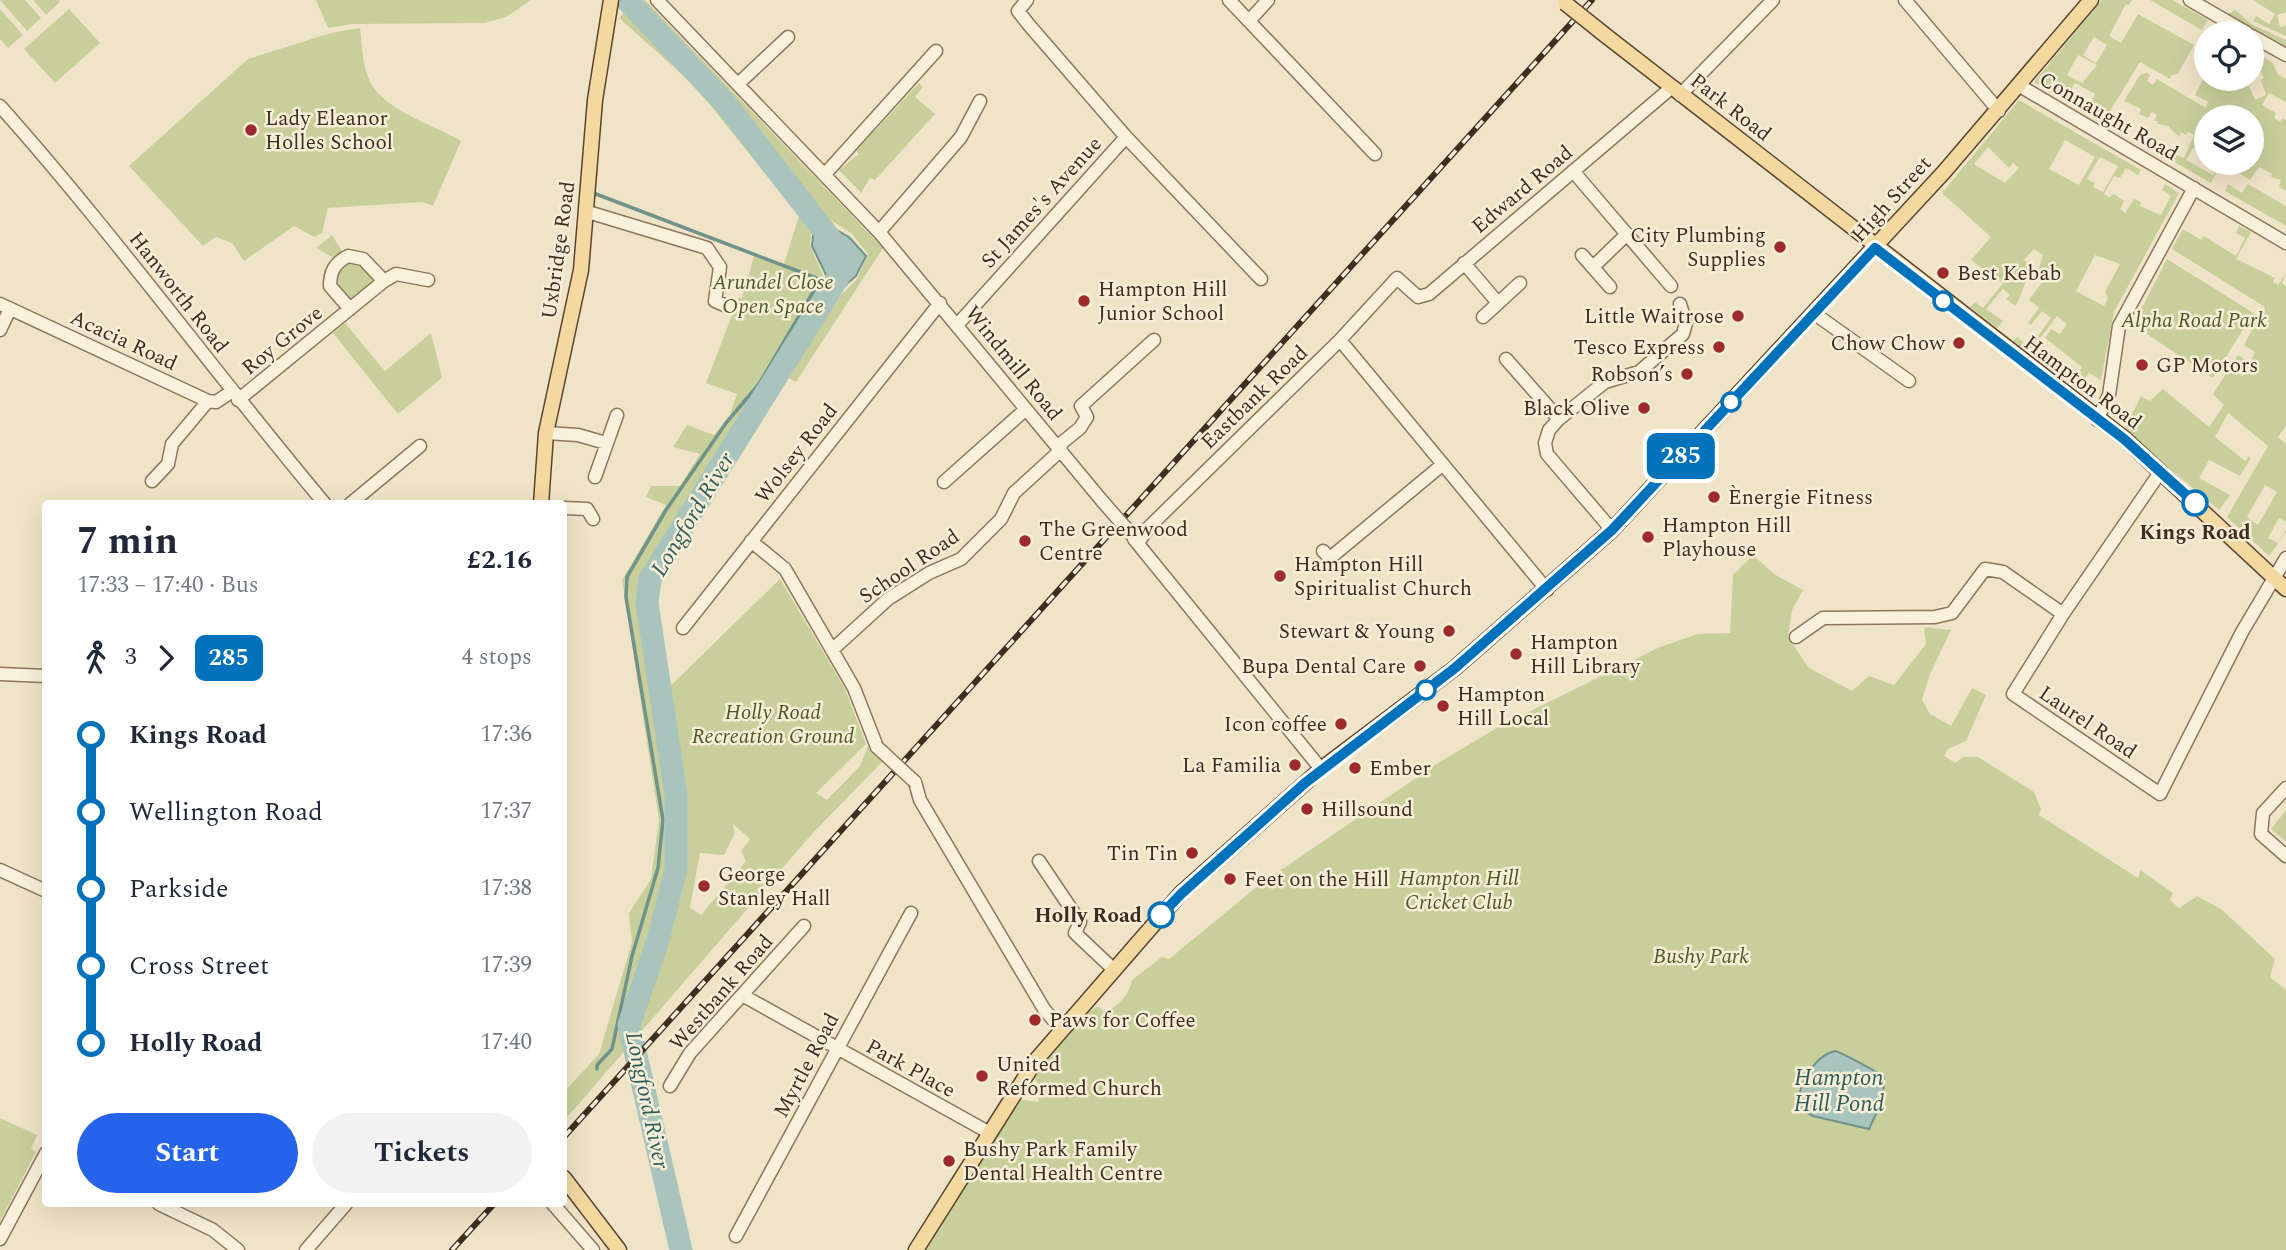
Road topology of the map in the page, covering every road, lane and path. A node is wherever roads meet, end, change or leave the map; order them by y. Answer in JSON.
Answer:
{"nodes":[{"id":1,"x":657,"y":0,"type":"edge"},
{"id":2,"x":1027,"y":0,"type":"edge"},
{"id":3,"x":1229,"y":0,"type":"edge"},
{"id":4,"x":1268,"y":0,"type":"edge"},
{"id":5,"x":1773,"y":0,"type":"edge"},
{"id":6,"x":1905,"y":0,"type":"edge"},
{"id":7,"x":2091,"y":0,"type":"edge"},
{"id":8,"x":2190,"y":0,"type":"edge"},
{"id":9,"x":1563,"y":2,"type":"edge"},
{"id":10,"x":610,"y":3,"type":"edge"},
{"id":11,"x":1248,"y":21,"type":"junction"},
{"id":12,"x":2226,"y":21,"type":"edge"},
{"id":13,"x":788,"y":37,"type":"dead end"},
{"id":14,"x":2264,"y":43,"type":"edge"},
{"id":15,"x":936,"y":51,"type":"dead end"},
{"id":16,"x":2285,"y":56,"type":"edge"},
{"id":17,"x":738,"y":84,"type":"junction"},
{"id":18,"x":2020,"y":86,"type":"junction"},
{"id":19,"x":1676,"y":91,"type":"junction"},
{"id":20,"x":980,"y":101,"type":"dead end"},
{"id":21,"x":0,"y":106,"type":"edge"},
{"id":22,"x":1998,"y":111,"type":"junction"},
{"id":23,"x":1126,"y":137,"type":"junction"},
{"id":24,"x":1375,"y":154,"type":"dead end"},
{"id":25,"x":1573,"y":171,"type":"junction"},
{"id":26,"x":826,"y":173,"type":"junction"},
{"id":27,"x":2194,"y":188,"type":"junction"},
{"id":28,"x":588,"y":212,"type":"junction"},
{"id":29,"x":880,"y":232,"type":"junction"},
{"id":30,"x":1628,"y":234,"type":"junction"},
{"id":31,"x":2286,"y":243,"type":"edge"},
{"id":32,"x":1875,"y":248,"type":"junction"},
{"id":33,"x":1582,"y":255,"type":"dead end"},
{"id":34,"x":1464,"y":263,"type":"junction"},
{"id":35,"x":1593,"y":267,"type":"junction"},
{"id":36,"x":1397,"y":278,"type":"joint"},
{"id":37,"x":1261,"y":279,"type":"dead end"},
{"id":38,"x":428,"y":280,"type":"dead end"},
{"id":39,"x":384,"y":281,"type":"junction"},
{"id":40,"x":1520,"y":283,"type":"dead end"},
{"id":41,"x":1671,"y":286,"type":"dead end"},
{"id":42,"x":1610,"y":287,"type":"dead end"},
{"id":43,"x":940,"y":303,"type":"junction"},
{"id":44,"x":1498,"y":303,"type":"junction"},
{"id":45,"x":1680,"y":304,"type":"dead end"},
{"id":46,"x":5,"y":306,"type":"edge"},
{"id":47,"x":729,"y":307,"type":"dead end"},
{"id":48,"x":350,"y":309,"type":"junction"},
{"id":49,"x":1815,"y":314,"type":"junction"},
{"id":50,"x":1483,"y":317,"type":"dead end"},
{"id":51,"x":958,"y":324,"type":"junction"},
{"id":52,"x":0,"y":330,"type":"edge"},
{"id":53,"x":1154,"y":340,"type":"dead end"},
{"id":54,"x":1339,"y":340,"type":"junction"},
{"id":55,"x":1506,"y":359,"type":"dead end"},
{"id":56,"x":1909,"y":381,"type":"dead end"},
{"id":57,"x":234,"y":396,"type":"junction"},
{"id":58,"x":208,"y":401,"type":"junction"},
{"id":59,"x":1026,"y":409,"type":"junction"},
{"id":60,"x":617,"y":415,"type":"dead end"},
{"id":61,"x":1559,"y":419,"type":"junction"},
{"id":62,"x":2097,"y":420,"type":"junction"},
{"id":63,"x":547,"y":433,"type":"junction"},
{"id":64,"x":606,"y":443,"type":"junction"},
{"id":65,"x":420,"y":446,"type":"dead end"},
{"id":66,"x":1059,"y":448,"type":"junction"},
{"id":67,"x":1442,"y":465,"type":"junction"},
{"id":68,"x":2161,"y":471,"type":"junction"},
{"id":69,"x":595,"y":477,"type":"dead end"},
{"id":70,"x":152,"y":481,"type":"dead end"},
{"id":71,"x":944,"y":482,"type":"dead end"},
{"id":72,"x":322,"y":500,"type":"edge"},
{"id":73,"x":355,"y":500,"type":"edge"},
{"id":74,"x":541,"y":500,"type":"edge"},
{"id":75,"x":567,"y":508,"type":"edge"},
{"id":76,"x":590,"y":509,"type":"dead end"},
{"id":77,"x":1612,"y":530,"type":"junction"},
{"id":78,"x":1135,"y":539,"type":"junction"},
{"id":79,"x":751,"y":541,"type":"junction"},
{"id":80,"x":1323,"y":551,"type":"dead end"},
{"id":81,"x":2286,"y":558,"type":"edge"},
{"id":82,"x":2275,"y":578,"type":"junction"},
{"id":83,"x":2286,"y":589,"type":"edge"},
{"id":84,"x":1547,"y":590,"type":"junction"},
{"id":85,"x":2063,"y":614,"type":"junction"},
{"id":86,"x":683,"y":628,"type":"dead end"},
{"id":87,"x":1796,"y":637,"type":"dead end"},
{"id":88,"x":832,"y":650,"type":"junction"},
{"id":89,"x":0,"y":674,"type":"edge"},
{"id":90,"x":42,"y":676,"type":"edge"},
{"id":91,"x":1321,"y":769,"type":"junction"},
{"id":92,"x":2286,"y":788,"type":"edge"},
{"id":93,"x":2286,"y":856,"type":"edge"},
{"id":94,"x":1039,"y":862,"type":"dead end"},
{"id":95,"x":0,"y":870,"type":"edge"},
{"id":96,"x":42,"y":889,"type":"edge"},
{"id":97,"x":911,"y":913,"type":"dead end"},
{"id":98,"x":804,"y":926,"type":"dead end"},
{"id":99,"x":1112,"y":968,"type":"junction"},
{"id":100,"x":742,"y":995,"type":"junction"},
{"id":101,"x":1061,"y":1029,"type":"junction"},
{"id":102,"x":836,"y":1048,"type":"junction"},
{"id":103,"x":670,"y":1086,"type":"dead end"},
{"id":104,"x":988,"y":1132,"type":"junction"},
{"id":105,"x":42,"y":1152,"type":"edge"},
{"id":106,"x":567,"y":1182,"type":"edge"},
{"id":107,"x":165,"y":1207,"type":"edge"},
{"id":108,"x":343,"y":1207,"type":"edge"},
{"id":109,"x":556,"y":1207,"type":"edge"},
{"id":110,"x":736,"y":1236,"type":"dead end"},
{"id":111,"x":0,"y":1239,"type":"edge"},
{"id":112,"x":614,"y":1248,"type":"edge"},
{"id":113,"x":237,"y":1250,"type":"edge"},
{"id":114,"x":306,"y":1250,"type":"edge"},
{"id":115,"x":593,"y":1250,"type":"edge"},
{"id":116,"x":916,"y":1250,"type":"edge"}],
"edges":[{"from":1,"to":17,"type":"street","name":"Windmill Road"},
{"from":2,"to":23,"type":"street","name":"St James's Avenue"},
{"from":3,"to":11,"type":"street"},
{"from":4,"to":11,"type":"street"},
{"from":5,"to":19,"type":"street","name":"Edward Road"},
{"from":6,"to":22,"type":"street"},
{"from":7,"to":18,"type":"main road","name":"High Street"},
{"from":8,"to":12,"type":"street"},
{"from":9,"to":19,"type":"main road","name":"Park Road","bridge":true},
{"from":10,"to":28,"type":"main road","name":"Uxbridge Road"},
{"from":11,"to":24,"type":"street"},
{"from":13,"to":17,"type":"street"},
{"from":14,"to":16,"type":"street"},
{"from":15,"to":26,"type":"street"},
{"from":17,"to":26,"type":"street","name":"Windmill Road"},
{"from":18,"to":22,"type":"main road","name":"High Street"},
{"from":18,"to":27,"type":"street","name":"Connaught Road"},
{"from":19,"to":25,"type":"street","name":"Edward Road"},
{"from":19,"to":32,"type":"main road","name":"Park Road"},
{"from":20,"to":29,"type":"street"},
{"from":21,"to":57,"type":"street","name":"Hanworth Road"},
{"from":22,"to":32,"type":"main road","name":"High Street"},
{"from":23,"to":37,"type":"street","name":"St James's Avenue"},
{"from":23,"to":51,"type":"street","name":"St James's Avenue"},
{"from":25,"to":30,"type":"street"},
{"from":25,"to":34,"type":"street","name":"Edward Road"},
{"from":26,"to":29,"type":"street","name":"Windmill Road"},
{"from":27,"to":31,"type":"street","name":"Connaught Road"},
{"from":27,"to":62,"type":"street"},
{"from":28,"to":47,"type":"street"},
{"from":28,"to":63,"type":"main road","name":"Uxbridge Road"},
{"from":29,"to":43,"type":"street","name":"Windmill Road"},
{"from":30,"to":35,"type":"street"},
{"from":30,"to":41,"type":"street"},
{"from":32,"to":49,"type":"main road","name":"High Street"},
{"from":32,"to":62,"type":"main road","name":"Hampton Road"},
{"from":33,"to":35,"type":"street"},
{"from":34,"to":36,"type":"street","name":"Edward Road"},
{"from":34,"to":44,"type":"street"},
{"from":35,"to":42,"type":"street"},
{"from":36,"to":54,"type":"street","name":"Eastbank Road"},
{"from":38,"to":39,"type":"street"},
{"from":39,"to":48,"type":"street","name":"Roy Grove"},
{"from":39,"to":48,"type":"street","name":"Roy Grove"},
{"from":40,"to":44,"type":"street"},
{"from":43,"to":51,"type":"street","name":"Windmill Road"},
{"from":43,"to":79,"type":"street","name":"Wolsey Road"},
{"from":44,"to":50,"type":"street"},
{"from":45,"to":61,"type":"street"},
{"from":46,"to":52,"type":"street"},
{"from":46,"to":58,"type":"street","name":"Acacia Road"},
{"from":48,"to":57,"type":"street","name":"Roy Grove"},
{"from":49,"to":56,"type":"street"},
{"from":49,"to":77,"type":"main road","name":"High Street"},
{"from":51,"to":59,"type":"street","name":"Windmill Road"},
{"from":53,"to":66,"type":"street","name":"School Road"},
{"from":54,"to":67,"type":"street"},
{"from":54,"to":78,"type":"street","name":"Eastbank Road"},
{"from":55,"to":61,"type":"street"},
{"from":57,"to":58,"type":"street"},
{"from":57,"to":72,"type":"street","name":"Hanworth Road"},
{"from":58,"to":70,"type":"street"},
{"from":59,"to":66,"type":"street","name":"Windmill Road"},
{"from":59,"to":71,"type":"street"},
{"from":60,"to":64,"type":"street"},
{"from":61,"to":77,"type":"street"},
{"from":62,"to":68,"type":"main road","name":"Hampton Road"},
{"from":63,"to":64,"type":"street"},
{"from":63,"to":74,"type":"main road","name":"Uxbridge Road"},
{"from":64,"to":69,"type":"street"},
{"from":65,"to":73,"type":"street"},
{"from":66,"to":78,"type":"street","name":"Windmill Road","bridge":true},
{"from":66,"to":88,"type":"street","name":"School Road"},
{"from":67,"to":80,"type":"street"},
{"from":67,"to":84,"type":"street"},
{"from":68,"to":82,"type":"main road","name":"Hampton Road"},
{"from":68,"to":85,"type":"street","name":"Laurel Road"},
{"from":75,"to":76,"type":"street"},
{"from":77,"to":84,"type":"main road","name":"High Street"},
{"from":78,"to":91,"type":"street","name":"Windmill Road"},
{"from":79,"to":86,"type":"street","name":"Wolsey Road"},
{"from":79,"to":88,"type":"street"},
{"from":81,"to":82,"type":"street"},
{"from":82,"to":83,"type":"main road","name":"Hampton Road"},
{"from":82,"to":85,"type":"street","name":"Laurel Road"},
{"from":84,"to":91,"type":"main road","name":"High Street"},
{"from":85,"to":87,"type":"street"},
{"from":88,"to":101,"type":"street","bridge":true},
{"from":89,"to":90,"type":"street"},
{"from":91,"to":99,"type":"main road","name":"High Street"},
{"from":92,"to":93,"type":"street"},
{"from":94,"to":99,"type":"street"},
{"from":95,"to":96,"type":"street"},
{"from":97,"to":102,"type":"street","name":"Myrtle Road"},
{"from":98,"to":100,"type":"street","name":"Westbank Road"},
{"from":99,"to":101,"type":"main road","name":"High Street"},
{"from":100,"to":102,"type":"street","name":"Park Place"},
{"from":100,"to":103,"type":"street","name":"Westbank Road"},
{"from":101,"to":104,"type":"main road","name":"High Street"},
{"from":102,"to":104,"type":"street","name":"Park Place"},
{"from":102,"to":110,"type":"street","name":"Myrtle Road"},
{"from":104,"to":116,"type":"main road","name":"High Street"},
{"from":105,"to":111,"type":"street"},
{"from":106,"to":112,"type":"main road"},
{"from":107,"to":113,"type":"street"},
{"from":108,"to":114,"type":"street"},
{"from":109,"to":115,"type":"street"}]}
